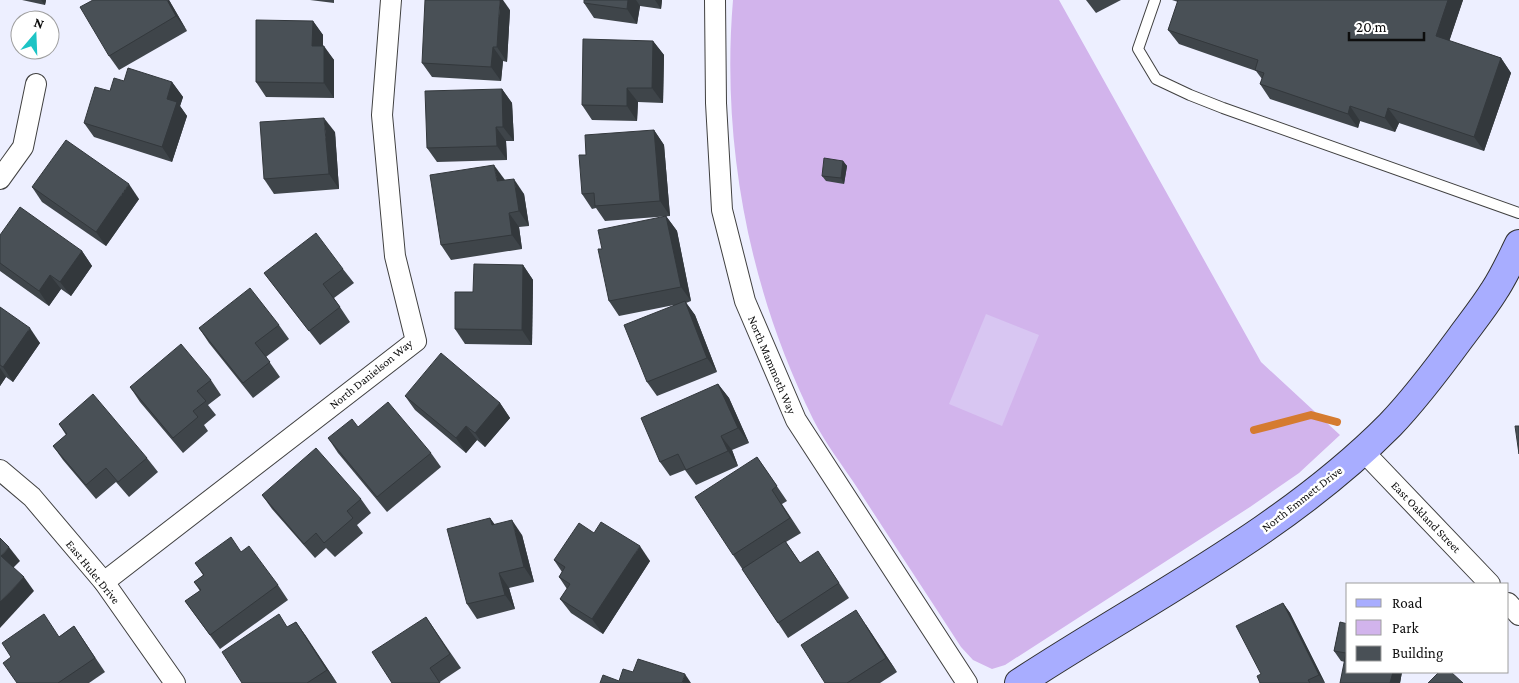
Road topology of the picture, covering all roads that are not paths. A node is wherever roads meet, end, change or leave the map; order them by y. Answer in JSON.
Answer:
{"nodes":[{"id":1,"x":391,"y":0,"type":"edge"},
{"id":2,"x":715,"y":0,"type":"edge"},
{"id":3,"x":1155,"y":0,"type":"edge"},
{"id":4,"x":36,"y":84,"type":"dead end"},
{"id":5,"x":0,"y":179,"type":"edge"},
{"id":6,"x":1519,"y":213,"type":"edge"},
{"id":7,"x":1519,"y":244,"type":"edge"},
{"id":8,"x":1362,"y":450,"type":"junction"},
{"id":9,"x":0,"y":470,"type":"edge"},
{"id":10,"x":104,"y":582,"type":"junction"},
{"id":11,"x":1489,"y":583,"type":"edge"},
{"id":12,"x":1509,"y":604,"type":"edge"},
{"id":13,"x":1519,"y":615,"type":"edge"},
{"id":14,"x":175,"y":683,"type":"edge"},
{"id":15,"x":967,"y":683,"type":"edge"},
{"id":16,"x":1019,"y":683,"type":"edge"}],
"edges":[{"from":1,"to":10,"type":"street","name":"North Danielson Way"},
{"from":2,"to":15,"type":"street","name":"North Mammoth Way"},
{"from":3,"to":6,"type":"lane"},
{"from":4,"to":5,"type":"street"},
{"from":7,"to":8,"type":"street","name":"North Emmett Drive"},
{"from":8,"to":11,"type":"street","name":"East Oakland Street"},
{"from":8,"to":16,"type":"street","name":"North Emmett Drive"},
{"from":9,"to":10,"type":"street","name":"East Hulet Drive"},
{"from":10,"to":14,"type":"street","name":"East Hulet Drive"},
{"from":12,"to":13,"type":"street"}]}
